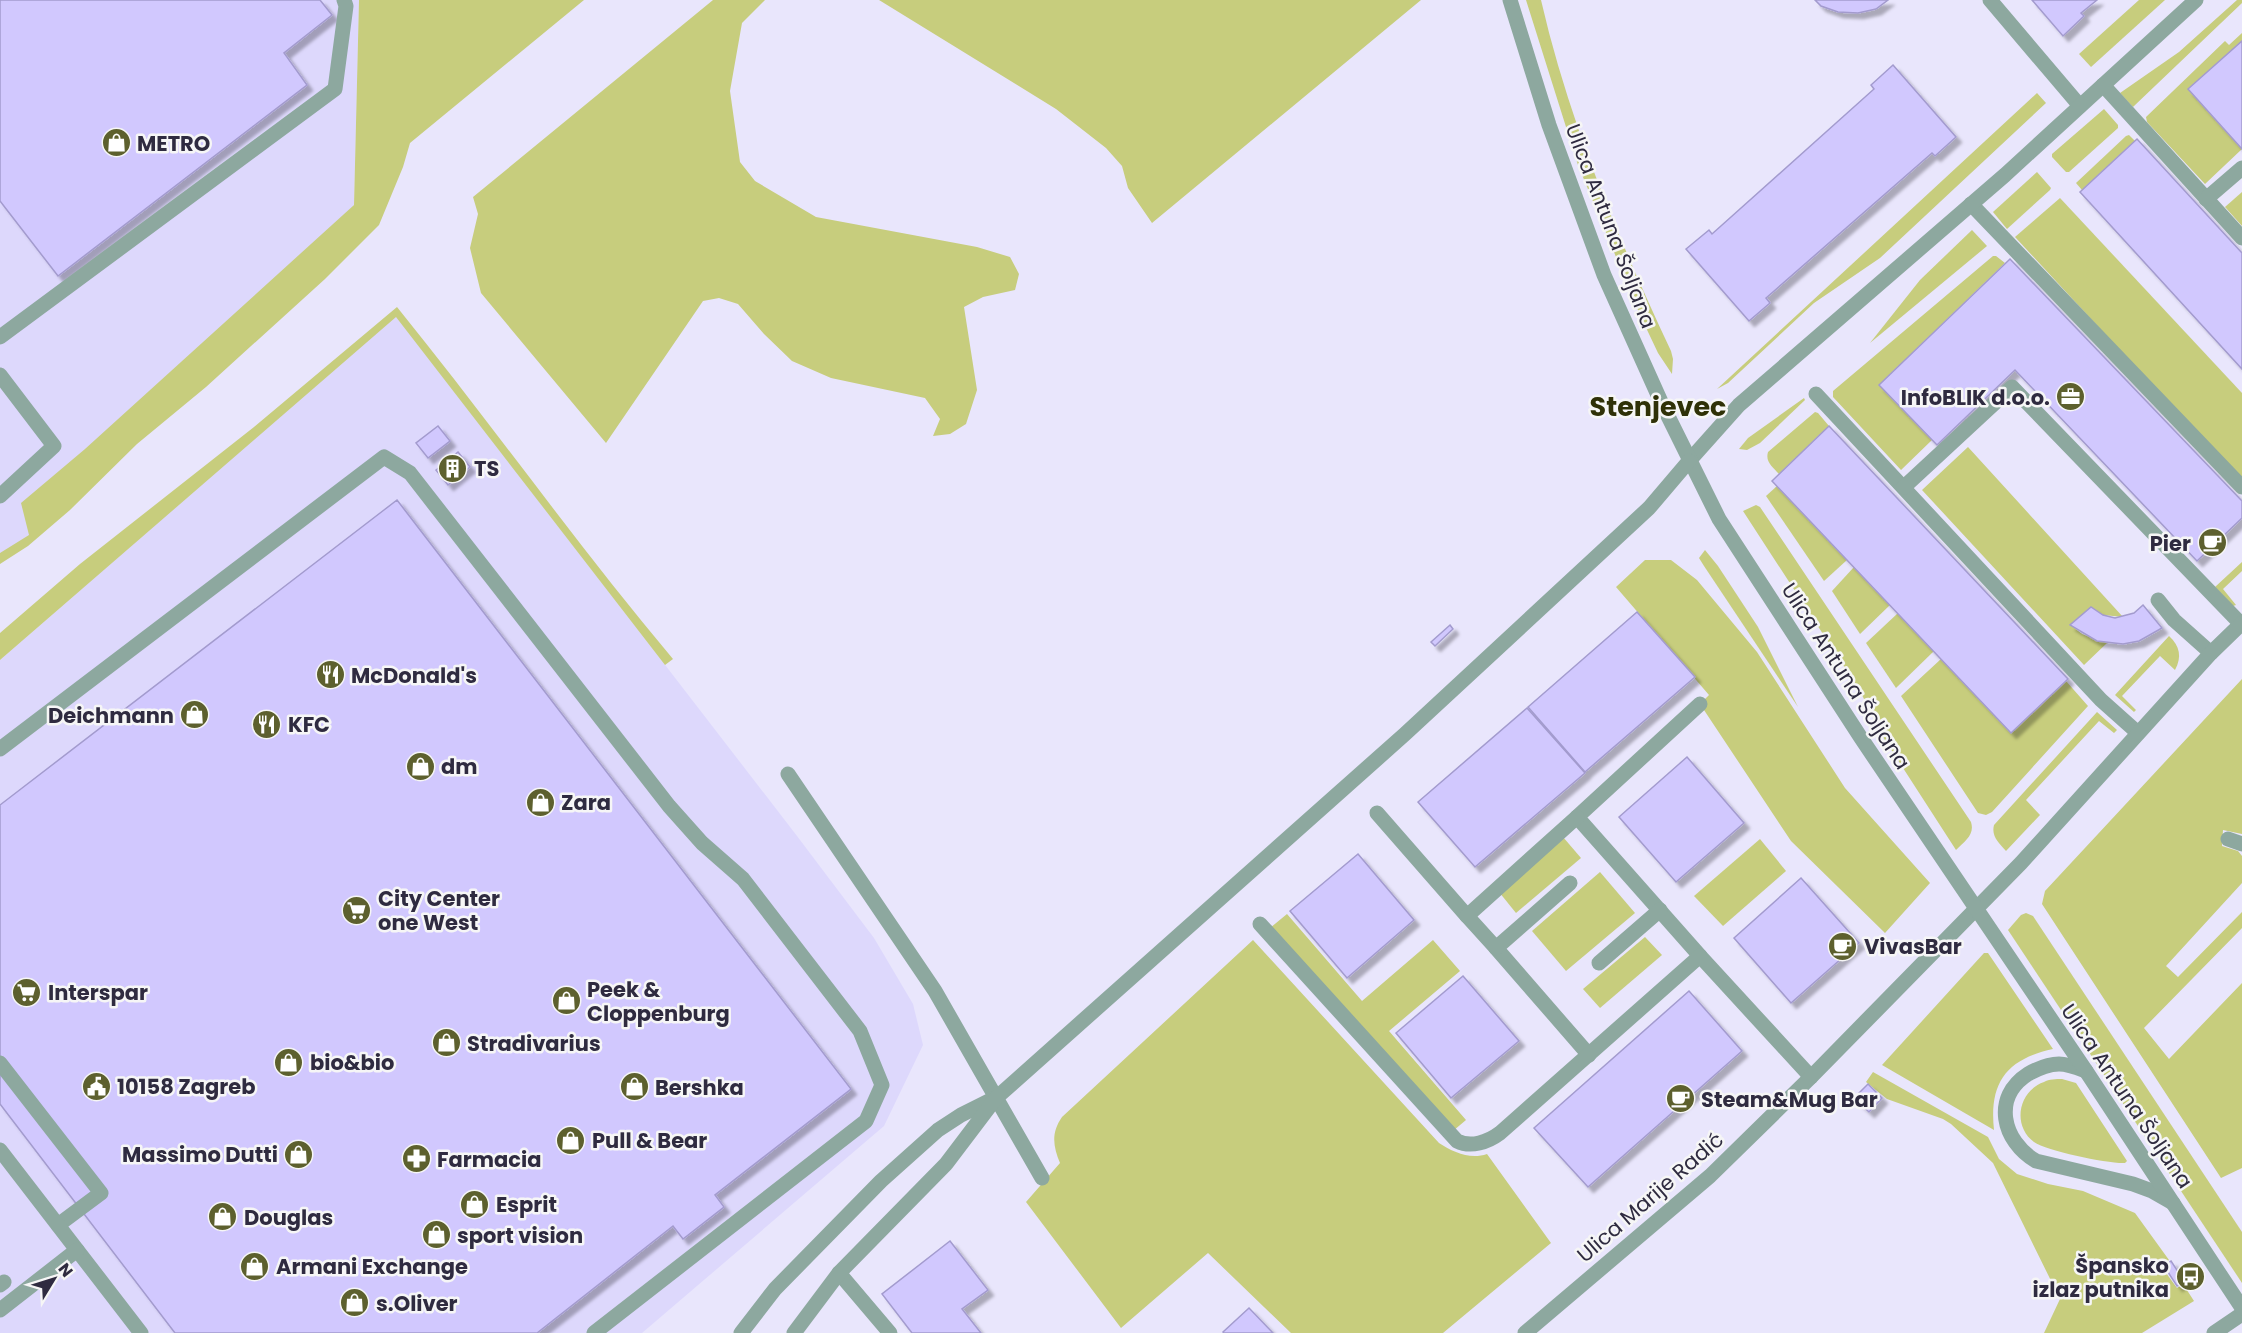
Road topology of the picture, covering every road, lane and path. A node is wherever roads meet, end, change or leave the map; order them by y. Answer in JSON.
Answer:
{"nodes":[{"id":1,"x":345,"y":0,"type":"edge"},
{"id":2,"x":1510,"y":0,"type":"edge"},
{"id":3,"x":1990,"y":0,"type":"edge"},
{"id":4,"x":2196,"y":0,"type":"edge"},
{"id":5,"x":2103,"y":86,"type":"junction"},
{"id":6,"x":2080,"y":106,"type":"junction"},
{"id":7,"x":2242,"y":168,"type":"edge"},
{"id":8,"x":2206,"y":200,"type":"junction"},
{"id":9,"x":1971,"y":204,"type":"junction"},
{"id":10,"x":2242,"y":238,"type":"edge"},
{"id":11,"x":0,"y":337,"type":"edge"},
{"id":12,"x":0,"y":375,"type":"edge"},
{"id":13,"x":1816,"y":394,"type":"dead end"},
{"id":14,"x":1689,"y":461,"type":"junction"},
{"id":15,"x":1904,"y":487,"type":"junction"},
{"id":16,"x":2242,"y":487,"type":"edge"},
{"id":17,"x":0,"y":496,"type":"edge"},
{"id":18,"x":2158,"y":600,"type":"dead end"},
{"id":19,"x":2242,"y":624,"type":"edge"},
{"id":20,"x":2211,"y":653,"type":"junction"},
{"id":21,"x":1700,"y":704,"type":"dead end"},
{"id":22,"x":2138,"y":733,"type":"junction"},
{"id":23,"x":0,"y":749,"type":"edge"},
{"id":24,"x":788,"y":774,"type":"dead end"},
{"id":25,"x":1377,"y":813,"type":"dead end"},
{"id":26,"x":1577,"y":817,"type":"junction"},
{"id":27,"x":1570,"y":883,"type":"dead end"},
{"id":28,"x":1976,"y":909,"type":"junction"},
{"id":29,"x":1660,"y":910,"type":"junction"},
{"id":30,"x":1467,"y":916,"type":"junction"},
{"id":31,"x":1260,"y":924,"type":"dead end"},
{"id":32,"x":1496,"y":948,"type":"junction"},
{"id":33,"x":1700,"y":957,"type":"junction"},
{"id":34,"x":1599,"y":963,"type":"dead end"},
{"id":35,"x":1588,"y":1055,"type":"junction"},
{"id":36,"x":0,"y":1063,"type":"edge"},
{"id":37,"x":2086,"y":1071,"type":"junction"},
{"id":38,"x":1811,"y":1077,"type":"junction"},
{"id":39,"x":996,"y":1098,"type":"junction"},
{"id":40,"x":0,"y":1150,"type":"edge"},
{"id":41,"x":1042,"y":1178,"type":"dead end"},
{"id":42,"x":2173,"y":1203,"type":"junction"},
{"id":43,"x":58,"y":1225,"type":"junction"},
{"id":44,"x":77,"y":1250,"type":"junction"},
{"id":45,"x":839,"y":1273,"type":"junction"},
{"id":46,"x":2242,"y":1308,"type":"edge"},
{"id":47,"x":0,"y":1310,"type":"edge"},
{"id":48,"x":2242,"y":1314,"type":"edge"},
{"id":49,"x":141,"y":1333,"type":"edge"},
{"id":50,"x":594,"y":1333,"type":"edge"},
{"id":51,"x":741,"y":1333,"type":"edge"},
{"id":52,"x":794,"y":1333,"type":"edge"},
{"id":53,"x":890,"y":1333,"type":"edge"},
{"id":54,"x":1525,"y":1333,"type":"edge"},
{"id":55,"x":2214,"y":1333,"type":"edge"}],
"edges":[{"from":1,"to":11,"type":"street"},
{"from":2,"to":14,"type":"street","name":"Ulica Antuna Šoljana"},
{"from":3,"to":6,"type":"street"},
{"from":4,"to":5,"type":"street"},
{"from":5,"to":6,"type":"street"},
{"from":5,"to":8,"type":"street"},
{"from":6,"to":9,"type":"street"},
{"from":7,"to":8,"type":"street"},
{"from":8,"to":10,"type":"street"},
{"from":9,"to":14,"type":"street"},
{"from":9,"to":16,"type":"street"},
{"from":12,"to":17,"type":"street"},
{"from":13,"to":15,"type":"street"},
{"from":14,"to":28,"type":"street","name":"Ulica Antuna Šoljana"},
{"from":14,"to":39,"type":"street"},
{"from":15,"to":19,"type":"street"},
{"from":15,"to":22,"type":"street"},
{"from":18,"to":20,"type":"street"},
{"from":19,"to":20,"type":"street"},
{"from":20,"to":22,"type":"street"},
{"from":21,"to":26,"type":"street"},
{"from":22,"to":28,"type":"street"},
{"from":23,"to":50,"type":"street"},
{"from":24,"to":39,"type":"street"},
{"from":25,"to":30,"type":"street"},
{"from":26,"to":29,"type":"street"},
{"from":26,"to":30,"type":"street"},
{"from":27,"to":32,"type":"street"},
{"from":28,"to":37,"type":"street","name":"Ulica Antuna Šoljana"},
{"from":28,"to":38,"type":"street","name":"Ulica Marije Radić"},
{"from":29,"to":33,"type":"street"},
{"from":29,"to":34,"type":"street"},
{"from":30,"to":32,"type":"street"},
{"from":31,"to":35,"type":"street"},
{"from":32,"to":35,"type":"street"},
{"from":33,"to":35,"type":"street"},
{"from":33,"to":38,"type":"street"},
{"from":36,"to":43,"type":"street"},
{"from":37,"to":42,"type":"street","name":"Ulica Antuna Šoljana"},
{"from":37,"to":42,"type":"street"},
{"from":38,"to":54,"type":"street","name":"Ulica Marije Radić"},
{"from":39,"to":41,"type":"street"},
{"from":39,"to":45,"type":"street"},
{"from":39,"to":51,"type":"street"},
{"from":40,"to":43,"type":"street"},
{"from":42,"to":46,"type":"street","name":"Ulica Antuna Šoljana"},
{"from":43,"to":44,"type":"street"},
{"from":44,"to":47,"type":"street"},
{"from":44,"to":49,"type":"street"},
{"from":45,"to":52,"type":"street"},
{"from":45,"to":53,"type":"street"},
{"from":48,"to":55,"type":"street"}]}
